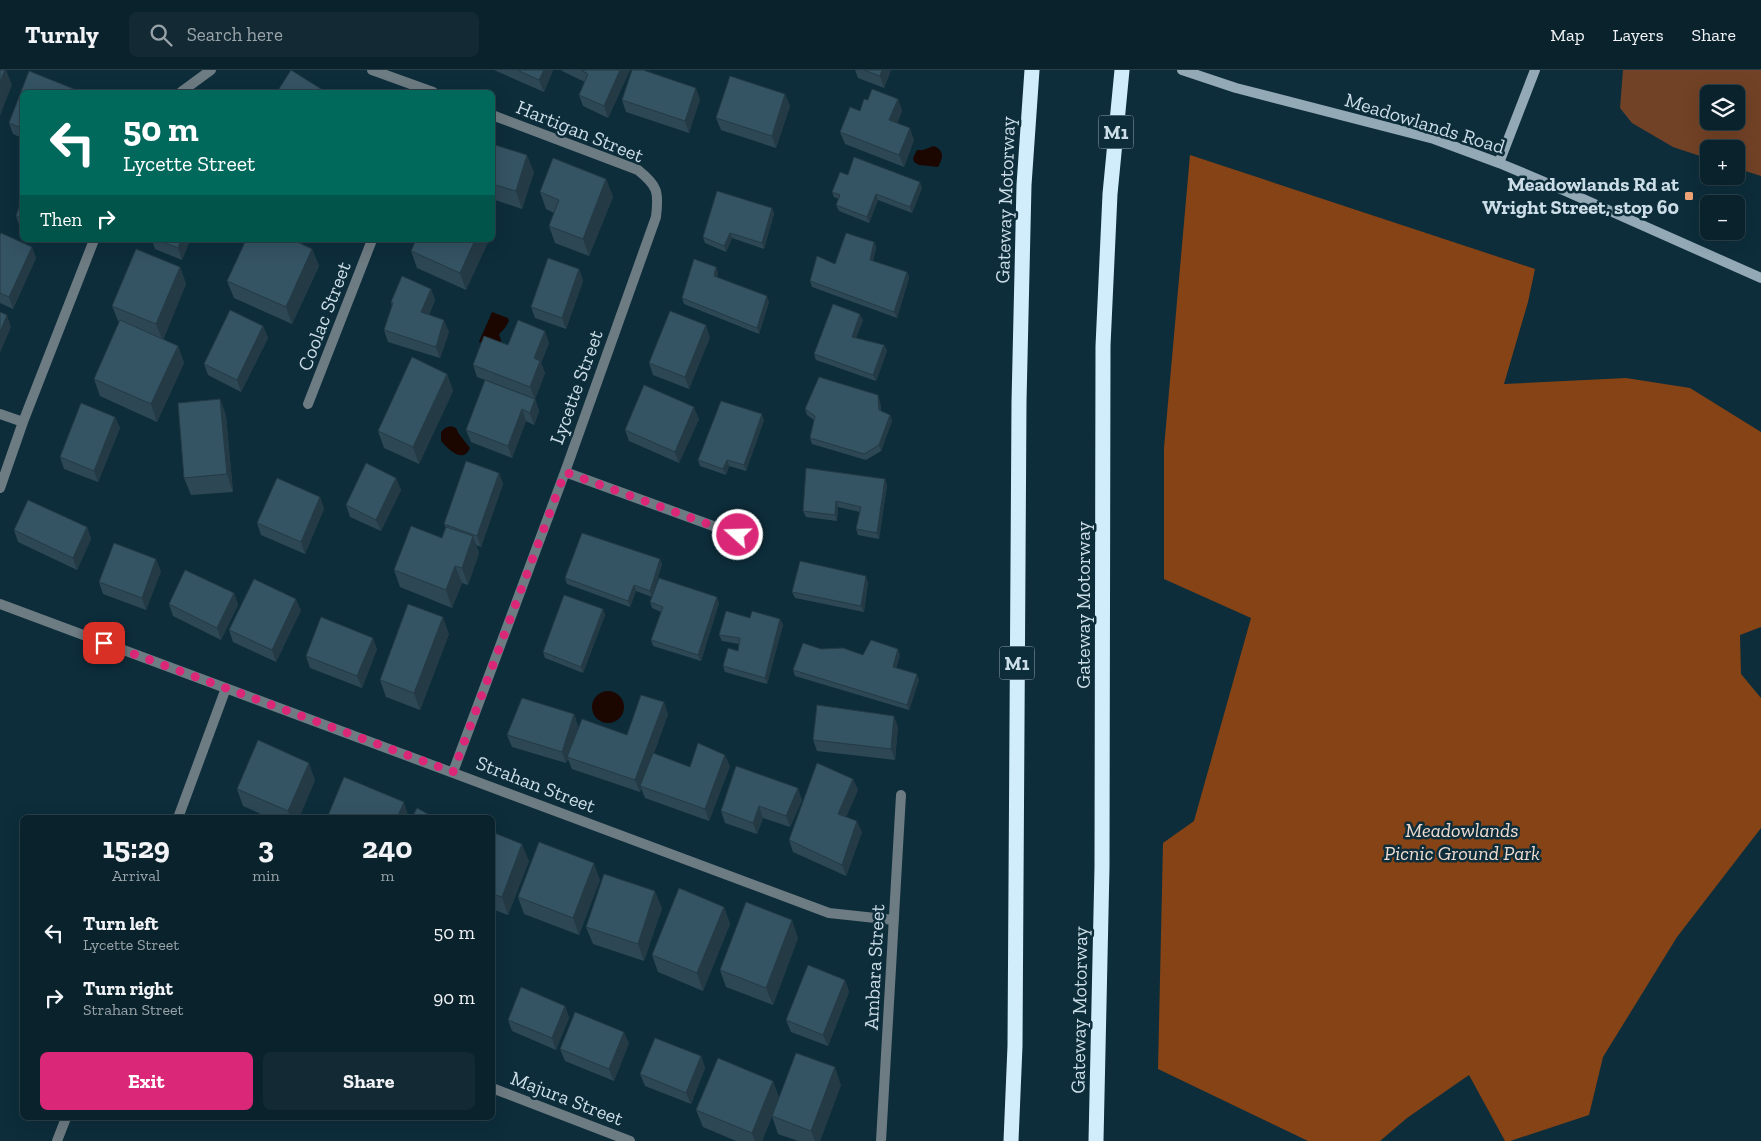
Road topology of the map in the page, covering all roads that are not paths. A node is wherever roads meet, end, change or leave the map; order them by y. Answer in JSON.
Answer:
{"nodes":[{"id":1,"x":211,"y":70,"type":"edge"},
{"id":2,"x":372,"y":70,"type":"edge"},
{"id":3,"x":1032,"y":70,"type":"edge"},
{"id":4,"x":1122,"y":70,"type":"edge"},
{"id":5,"x":1182,"y":70,"type":"edge"},
{"id":6,"x":1535,"y":70,"type":"edge"},
{"id":7,"x":184,"y":90,"type":"edge"},
{"id":8,"x":425,"y":90,"type":"edge"},
{"id":9,"x":495,"y":116,"type":"edge"},
{"id":10,"x":1499,"y":163,"type":"junction"},
{"id":11,"x":653,"y":182,"type":"joint"},
{"id":12,"x":93,"y":242,"type":"edge"},
{"id":13,"x":371,"y":242,"type":"edge"},
{"id":14,"x":1761,"y":278,"type":"edge"},
{"id":15,"x":308,"y":404,"type":"dead end"},
{"id":16,"x":0,"y":414,"type":"edge"},
{"id":17,"x":23,"y":422,"type":"junction"},
{"id":18,"x":565,"y":472,"type":"junction"},
{"id":19,"x":0,"y":488,"type":"edge"},
{"id":20,"x":738,"y":535,"type":"dead end"},
{"id":21,"x":0,"y":604,"type":"edge"},
{"id":22,"x":226,"y":688,"type":"junction"},
{"id":23,"x":453,"y":772,"type":"junction"},
{"id":24,"x":901,"y":794,"type":"dead end"},
{"id":25,"x":179,"y":815,"type":"edge"},
{"id":26,"x":894,"y":920,"type":"junction"},
{"id":27,"x":495,"y":1089,"type":"edge"},
{"id":28,"x":65,"y":1120,"type":"edge"},
{"id":29,"x":57,"y":1141,"type":"edge"},
{"id":30,"x":630,"y":1141,"type":"edge"},
{"id":31,"x":882,"y":1141,"type":"edge"},
{"id":32,"x":1011,"y":1141,"type":"edge"},
{"id":33,"x":1096,"y":1141,"type":"edge"}],
"edges":[{"from":1,"to":7,"type":"street"},
{"from":2,"to":8,"type":"street"},
{"from":3,"to":32,"type":"highway","name":"Gateway Motorway","number":"M1"},
{"from":4,"to":33,"type":"highway","name":"Gateway Motorway","number":"M1"},
{"from":5,"to":10,"type":"main road","name":"Meadowlands Road"},
{"from":6,"to":10,"type":"main road"},
{"from":9,"to":11,"type":"street","name":"Hartigan Street"},
{"from":10,"to":14,"type":"main road","name":"Meadowlands Road"},
{"from":11,"to":18,"type":"street","name":"Lycette Street"},
{"from":12,"to":17,"type":"street"},
{"from":13,"to":15,"type":"street","name":"Coolac Street"},
{"from":16,"to":17,"type":"street"},
{"from":17,"to":19,"type":"street"},
{"from":18,"to":20,"type":"street"},
{"from":18,"to":23,"type":"street","name":"Lycette Street"},
{"from":21,"to":22,"type":"street","name":"Strahan Street"},
{"from":22,"to":23,"type":"street","name":"Strahan Street"},
{"from":22,"to":25,"type":"street"},
{"from":23,"to":26,"type":"street","name":"Strahan Street"},
{"from":24,"to":26,"type":"street","name":"Ambara Street"},
{"from":26,"to":31,"type":"street","name":"Ambara Street"},
{"from":27,"to":30,"type":"street","name":"Majura Street"},
{"from":28,"to":29,"type":"street"}]}
